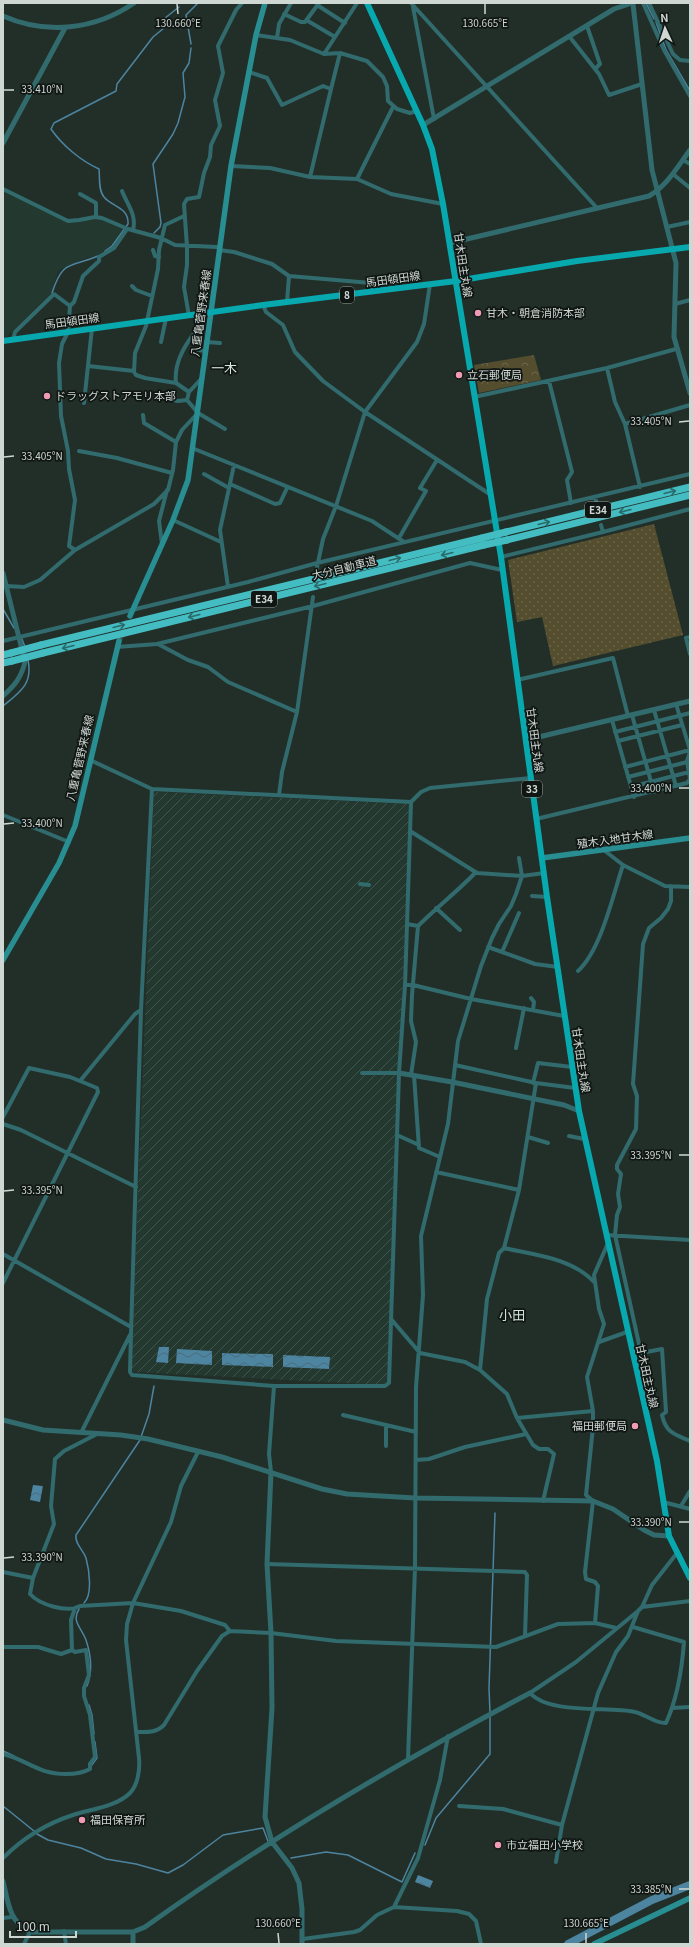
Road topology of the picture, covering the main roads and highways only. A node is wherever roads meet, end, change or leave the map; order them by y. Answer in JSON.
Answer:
{"nodes":[{"id":1,"x":265,"y":3,"type":"edge"},
{"id":2,"x":367,"y":3,"type":"edge"},
{"id":3,"x":690,"y":247,"type":"edge"},
{"id":4,"x":456,"y":281,"type":"junction"},
{"id":5,"x":209,"y":313,"type":"junction"},
{"id":6,"x":6,"y":341,"type":"edge"},
{"id":7,"x":690,"y":487,"type":"edge"},
{"id":8,"x":690,"y":495,"type":"edge"},
{"id":9,"x":507,"y":536,"type":"junction"},
{"id":10,"x":130,"y":616,"type":"tunnel mouth"},
{"id":11,"x":118,"y":644,"type":"tunnel mouth"},
{"id":12,"x":9,"y":656,"type":"edge"},
{"id":13,"x":3,"y":663,"type":"edge"},
{"id":14,"x":690,"y":838,"type":"edge"},
{"id":15,"x":542,"y":858,"type":"junction"},
{"id":16,"x":3,"y":960,"type":"edge"},
{"id":17,"x":690,"y":1578,"type":"edge"},
{"id":18,"x":690,"y":1898,"type":"edge"},
{"id":19,"x":594,"y":1944,"type":"edge"}],
"edges":[{"from":1,"to":5,"type":"main road","name":"八重亀菅野来春線"},
{"from":2,"to":4,"type":"main road","name":"甘木田主丸線","number":"33"},
{"from":3,"to":4,"type":"main road","name":"馬田頓田線","number":"8"},
{"from":4,"to":5,"type":"main road","name":"馬田頓田線","number":"8"},
{"from":4,"to":15,"type":"main road","name":"甘木田主丸線","number":"33"},
{"from":5,"to":6,"type":"main road","name":"馬田頓田線","number":"8"},
{"from":5,"to":10,"type":"main road","name":"八重亀菅野来春線"},
{"from":9,"to":7,"type":"highway","name":"大分自動車道","number":"E34","one_way":true},
{"from":8,"to":9,"type":"highway","name":"大分自動車道","number":"E34","one_way":true},
{"from":9,"to":12,"type":"highway","name":"大分自動車道","number":"E34","bridge":true},
{"from":11,"to":16,"type":"main road","name":"八重亀菅野来春線"},
{"from":12,"to":13,"type":"highway","name":"大分自動車道","number":"E34"},
{"from":14,"to":15,"type":"main road","name":"殖木入地甘木線"},
{"from":15,"to":17,"type":"main road","name":"甘木田主丸線","number":"33"},
{"from":18,"to":19,"type":"main road"}]}
